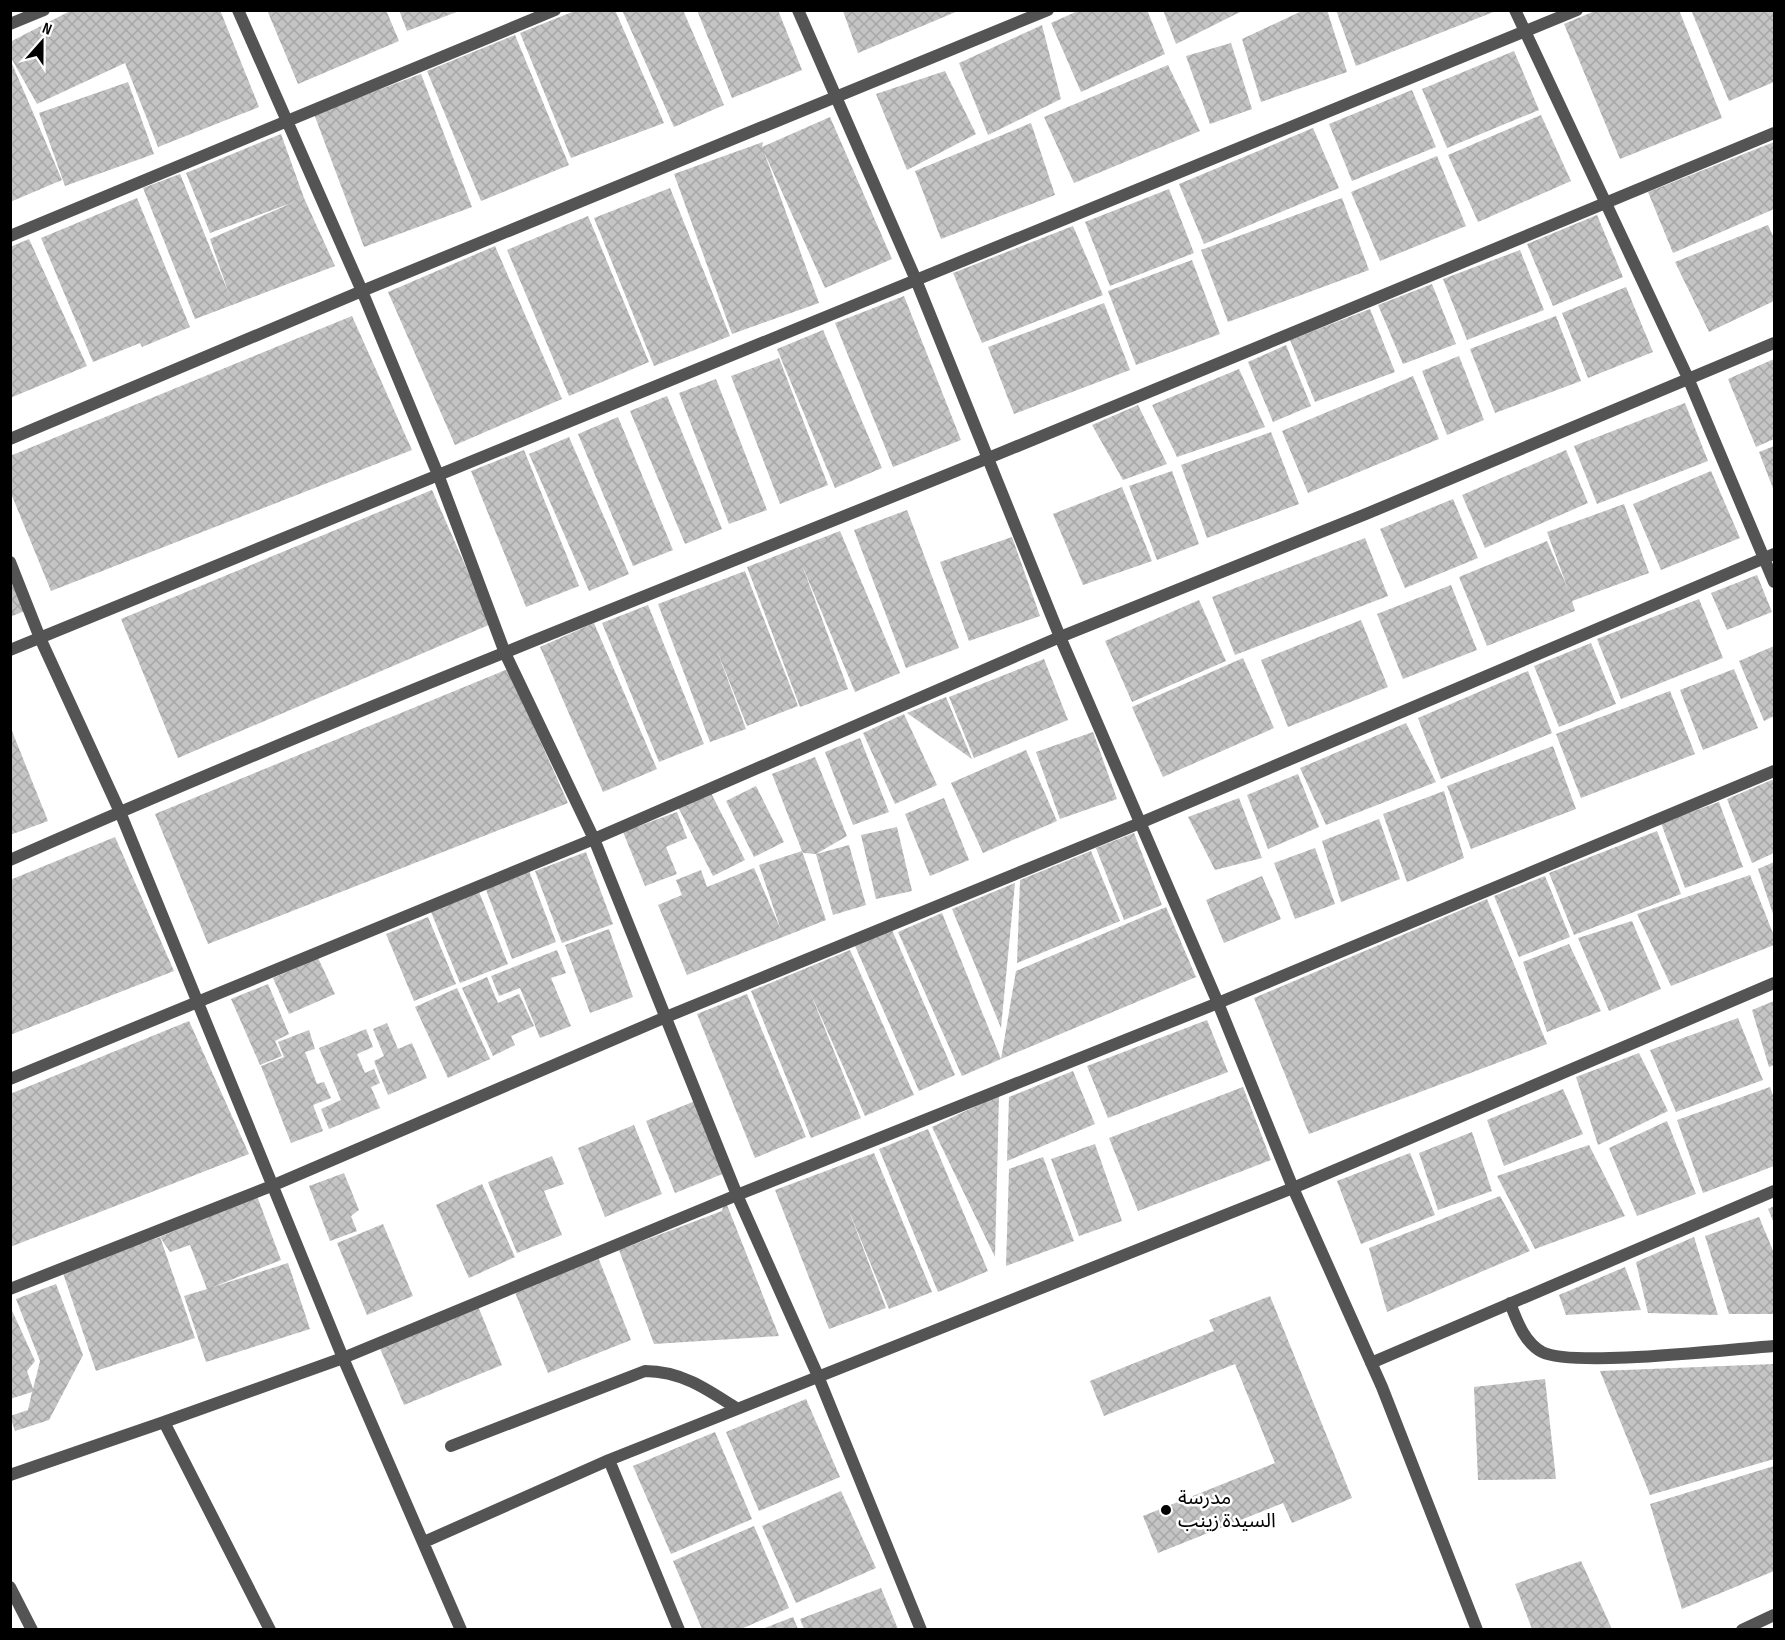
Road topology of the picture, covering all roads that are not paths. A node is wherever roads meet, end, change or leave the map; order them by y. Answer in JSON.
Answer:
{"nodes":[{"id":1,"x":44,"y":10,"type":"edge"},
{"id":2,"x":238,"y":10,"type":"edge"},
{"id":3,"x":555,"y":10,"type":"edge"},
{"id":4,"x":798,"y":10,"type":"edge"},
{"id":5,"x":1048,"y":10,"type":"edge"},
{"id":6,"x":1515,"y":10,"type":"edge"},
{"id":7,"x":1577,"y":10,"type":"edge"},
{"id":8,"x":10,"y":24,"type":"edge"},
{"id":9,"x":1525,"y":32,"type":"junction"},
{"id":10,"x":837,"y":99,"type":"junction"},
{"id":11,"x":286,"y":123,"type":"junction"},
{"id":12,"x":1774,"y":133,"type":"edge"},
{"id":13,"x":1606,"y":202,"type":"junction"},
{"id":14,"x":10,"y":236,"type":"edge"},
{"id":15,"x":915,"y":280,"type":"junction"},
{"id":16,"x":362,"y":291,"type":"junction"},
{"id":17,"x":1774,"y":343,"type":"edge"},
{"id":18,"x":1688,"y":378,"type":"junction"},
{"id":19,"x":10,"y":440,"type":"edge"},
{"id":20,"x":988,"y":458,"type":"junction"},
{"id":21,"x":439,"y":477,"type":"junction"},
{"id":22,"x":1769,"y":557,"type":"edge"},
{"id":23,"x":10,"y":562,"type":"edge"},
{"id":24,"x":1774,"y":582,"type":"edge"},
{"id":25,"x":1060,"y":637,"type":"junction"},
{"id":26,"x":40,"y":638,"type":"junction"},
{"id":27,"x":10,"y":650,"type":"edge"},
{"id":28,"x":505,"y":652,"type":"junction"},
{"id":29,"x":1774,"y":771,"type":"edge"},
{"id":30,"x":120,"y":812,"type":"junction"},
{"id":31,"x":1140,"y":823,"type":"junction"},
{"id":32,"x":594,"y":839,"type":"junction"},
{"id":33,"x":10,"y":860,"type":"edge"},
{"id":34,"x":1774,"y":983,"type":"edge"},
{"id":35,"x":196,"y":1002,"type":"junction"},
{"id":36,"x":1218,"y":1003,"type":"junction"},
{"id":37,"x":666,"y":1017,"type":"junction"},
{"id":38,"x":10,"y":1079,"type":"edge"},
{"id":39,"x":274,"y":1185,"type":"junction"},
{"id":40,"x":1293,"y":1188,"type":"junction"},
{"id":41,"x":1774,"y":1191,"type":"edge"},
{"id":42,"x":737,"y":1195,"type":"junction"},
{"id":43,"x":10,"y":1289,"type":"edge"},
{"id":44,"x":1510,"y":1303,"type":"junction"},
{"id":45,"x":1774,"y":1346,"type":"edge"},
{"id":46,"x":343,"y":1358,"type":"junction"},
{"id":47,"x":1371,"y":1363,"type":"junction"},
{"id":48,"x":818,"y":1376,"type":"junction"},
{"id":49,"x":736,"y":1408,"type":"junction"},
{"id":50,"x":165,"y":1422,"type":"junction"},
{"id":51,"x":451,"y":1446,"type":"dead end"},
{"id":52,"x":609,"y":1460,"type":"junction"},
{"id":53,"x":10,"y":1475,"type":"edge"},
{"id":54,"x":424,"y":1542,"type":"junction"},
{"id":55,"x":10,"y":1587,"type":"edge"},
{"id":56,"x":1774,"y":1615,"type":"edge"},
{"id":57,"x":32,"y":1629,"type":"edge"},
{"id":58,"x":270,"y":1629,"type":"edge"},
{"id":59,"x":461,"y":1629,"type":"edge"},
{"id":60,"x":679,"y":1629,"type":"edge"},
{"id":61,"x":921,"y":1629,"type":"edge"},
{"id":62,"x":1477,"y":1629,"type":"edge"},
{"id":63,"x":1742,"y":1629,"type":"edge"}],
"edges":[{"from":1,"to":8,"type":"street"},
{"from":2,"to":11,"type":"street"},
{"from":3,"to":11,"type":"street"},
{"from":4,"to":10,"type":"street"},
{"from":5,"to":10,"type":"street"},
{"from":6,"to":9,"type":"street"},
{"from":7,"to":9,"type":"street"},
{"from":9,"to":13,"type":"street"},
{"from":9,"to":15,"type":"street"},
{"from":10,"to":15,"type":"street"},
{"from":10,"to":16,"type":"street"},
{"from":11,"to":14,"type":"street"},
{"from":11,"to":16,"type":"street"},
{"from":12,"to":13,"type":"street"},
{"from":13,"to":18,"type":"street"},
{"from":13,"to":20,"type":"street"},
{"from":15,"to":20,"type":"street"},
{"from":15,"to":21,"type":"street"},
{"from":16,"to":19,"type":"street"},
{"from":16,"to":21,"type":"street"},
{"from":17,"to":18,"type":"street"},
{"from":18,"to":22,"type":"street"},
{"from":18,"to":25,"type":"street"},
{"from":20,"to":25,"type":"street"},
{"from":20,"to":28,"type":"street"},
{"from":21,"to":26,"type":"street"},
{"from":21,"to":28,"type":"street"},
{"from":22,"to":24,"type":"street"},
{"from":22,"to":31,"type":"street"},
{"from":23,"to":26,"type":"street"},
{"from":25,"to":31,"type":"street"},
{"from":25,"to":32,"type":"street"},
{"from":26,"to":27,"type":"street"},
{"from":26,"to":30,"type":"street"},
{"from":28,"to":30,"type":"street"},
{"from":28,"to":32,"type":"street"},
{"from":29,"to":36,"type":"street"},
{"from":30,"to":33,"type":"street"},
{"from":30,"to":35,"type":"street"},
{"from":31,"to":36,"type":"street"},
{"from":31,"to":37,"type":"street"},
{"from":32,"to":35,"type":"street"},
{"from":32,"to":37,"type":"street"},
{"from":34,"to":40,"type":"street"},
{"from":35,"to":38,"type":"street"},
{"from":35,"to":39,"type":"street"},
{"from":36,"to":40,"type":"street"},
{"from":36,"to":42,"type":"street"},
{"from":37,"to":39,"type":"street"},
{"from":37,"to":42,"type":"street"},
{"from":39,"to":43,"type":"street"},
{"from":39,"to":46,"type":"street"},
{"from":40,"to":47,"type":"street"},
{"from":40,"to":48,"type":"street"},
{"from":41,"to":44,"type":"street"},
{"from":42,"to":46,"type":"street"},
{"from":42,"to":48,"type":"street"},
{"from":44,"to":45,"type":"street"},
{"from":44,"to":47,"type":"street"},
{"from":46,"to":50,"type":"street"},
{"from":46,"to":54,"type":"street"},
{"from":47,"to":62,"type":"street"},
{"from":48,"to":49,"type":"street"},
{"from":48,"to":61,"type":"street"},
{"from":49,"to":51,"type":"street"},
{"from":49,"to":52,"type":"street"},
{"from":50,"to":53,"type":"street"},
{"from":50,"to":58,"type":"street"},
{"from":52,"to":54,"type":"street"},
{"from":52,"to":60,"type":"street"},
{"from":54,"to":59,"type":"street"},
{"from":55,"to":57,"type":"street"},
{"from":56,"to":63,"type":"street"}]}
